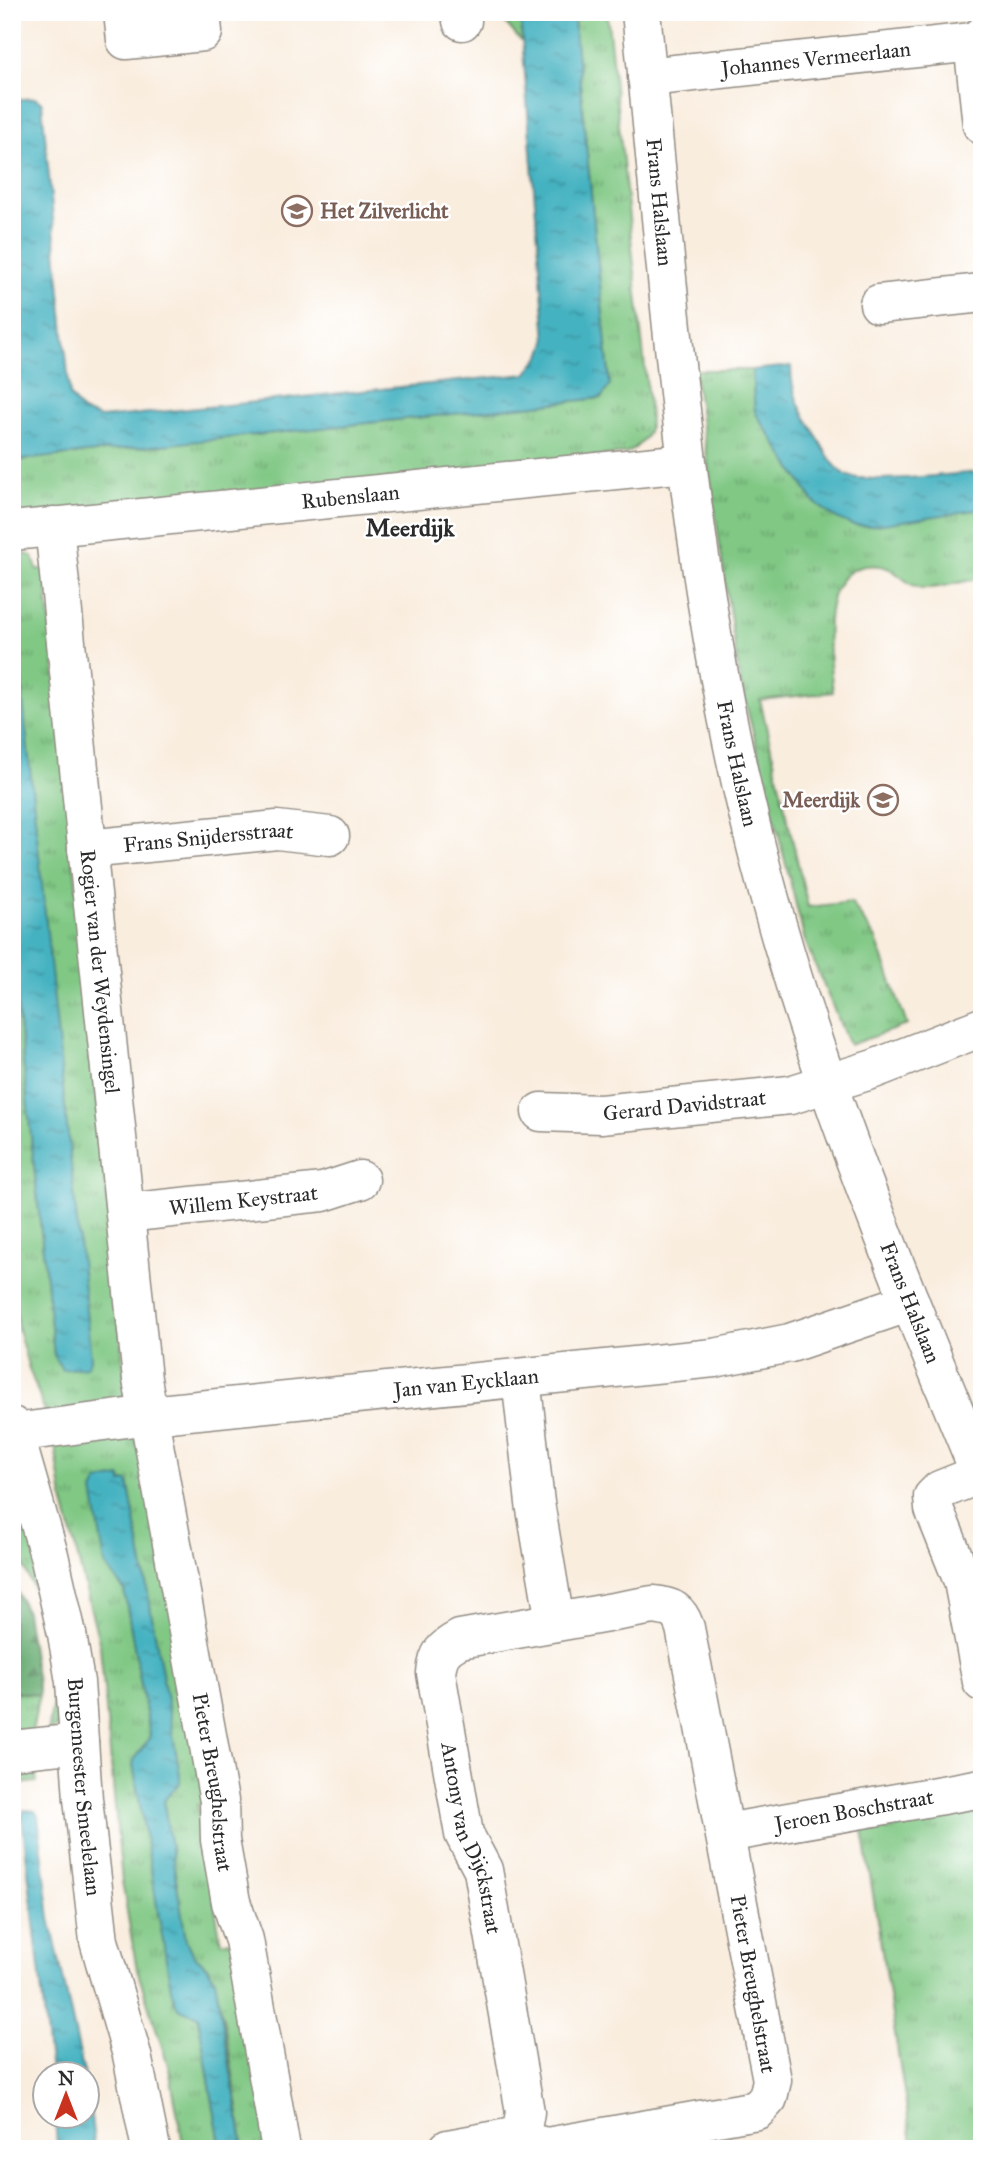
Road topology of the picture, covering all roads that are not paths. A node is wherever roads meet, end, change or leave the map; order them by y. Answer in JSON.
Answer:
{"nodes":[{"id":1,"x":123,"y":12,"type":"edge"},
{"id":2,"x":201,"y":12,"type":"edge"},
{"id":3,"x":641,"y":12,"type":"edge"},
{"id":4,"x":978,"y":39,"type":"edge"},
{"id":5,"x":647,"y":77,"type":"junction"},
{"id":6,"x":982,"y":125,"type":"edge"},
{"id":7,"x":982,"y":293,"type":"edge"},
{"id":8,"x":878,"y":304,"type":"dead end"},
{"id":9,"x":686,"y":463,"type":"junction"},
{"id":10,"x":54,"y":526,"type":"junction"},
{"id":11,"x":12,"y":531,"type":"edge"},
{"id":12,"x":330,"y":836,"type":"dead end"},
{"id":13,"x":87,"y":849,"type":"junction"},
{"id":14,"x":982,"y":1027,"type":"edge"},
{"id":15,"x":826,"y":1084,"type":"junction"},
{"id":16,"x":541,"y":1112,"type":"dead end"},
{"id":17,"x":360,"y":1180,"type":"dead end"},
{"id":18,"x":125,"y":1213,"type":"junction"},
{"id":19,"x":910,"y":1302,"type":"junction"},
{"id":20,"x":521,"y":1377,"type":"junction"},
{"id":21,"x":149,"y":1415,"type":"junction"},
{"id":22,"x":13,"y":1429,"type":"edge"},
{"id":23,"x":981,"y":1476,"type":"edge"},
{"id":24,"x":555,"y":1622,"type":"junction"},
{"id":25,"x":982,"y":1682,"type":"edge"},
{"id":26,"x":79,"y":1743,"type":"junction"},
{"id":27,"x":12,"y":1750,"type":"edge"},
{"id":28,"x":982,"y":1788,"type":"edge"},
{"id":29,"x":726,"y":1833,"type":"junction"},
{"id":30,"x":520,"y":2141,"type":"junction"},
{"id":31,"x":151,"y":2149,"type":"edge"},
{"id":32,"x":281,"y":2149,"type":"edge"},
{"id":33,"x":448,"y":2149,"type":"edge"}],
"edges":[{"from":1,"to":2,"type":"street"},
{"from":3,"to":5,"type":"street","name":"Frans Halslaan"},
{"from":4,"to":5,"type":"street","name":"Johannes Vermeerlaan"},
{"from":4,"to":6,"type":"street"},
{"from":5,"to":9,"type":"street","name":"Frans Halslaan"},
{"from":7,"to":8,"type":"street"},
{"from":9,"to":10,"type":"street","name":"Rubenslaan"},
{"from":9,"to":15,"type":"street","name":"Frans Halslaan"},
{"from":10,"to":11,"type":"street","name":"Rubenslaan"},
{"from":10,"to":13,"type":"street","name":"Rogier van der Weydensingel"},
{"from":12,"to":13,"type":"street","name":"Frans Snijdersstraat"},
{"from":13,"to":18,"type":"street","name":"Rogier van der Weydensingel"},
{"from":14,"to":15,"type":"street","name":"Gerard Davidstraat"},
{"from":15,"to":16,"type":"street","name":"Gerard Davidstraat"},
{"from":15,"to":19,"type":"street","name":"Frans Halslaan"},
{"from":17,"to":18,"type":"street","name":"Willem Keystraat"},
{"from":18,"to":21,"type":"street","name":"Rogier van der Weydensingel"},
{"from":19,"to":20,"type":"street","name":"Jan van Eycklaan"},
{"from":19,"to":23,"type":"street","name":"Frans Halslaan"},
{"from":20,"to":21,"type":"street","name":"Jan van Eycklaan"},
{"from":20,"to":24,"type":"street"},
{"from":21,"to":22,"type":"street","name":"Jan van Eycklaan"},
{"from":21,"to":32,"type":"street","name":"Pieter Breughelstraat"},
{"from":22,"to":26,"type":"street","name":"Burgemeester Smeelelaan"},
{"from":23,"to":25,"type":"street"},
{"from":24,"to":29,"type":"street","name":"Antony van Dijckstraat"},
{"from":24,"to":30,"type":"street","name":"Antony van Dijckstraat"},
{"from":26,"to":27,"type":"street"},
{"from":26,"to":31,"type":"street","name":"Burgemeester Smeelelaan"},
{"from":28,"to":29,"type":"street","name":"Jeroen Boschstraat"},
{"from":29,"to":30,"type":"street","name":"Pieter Breughelstraat"},
{"from":30,"to":33,"type":"street","name":"Pieter Breughelstraat"}]}
